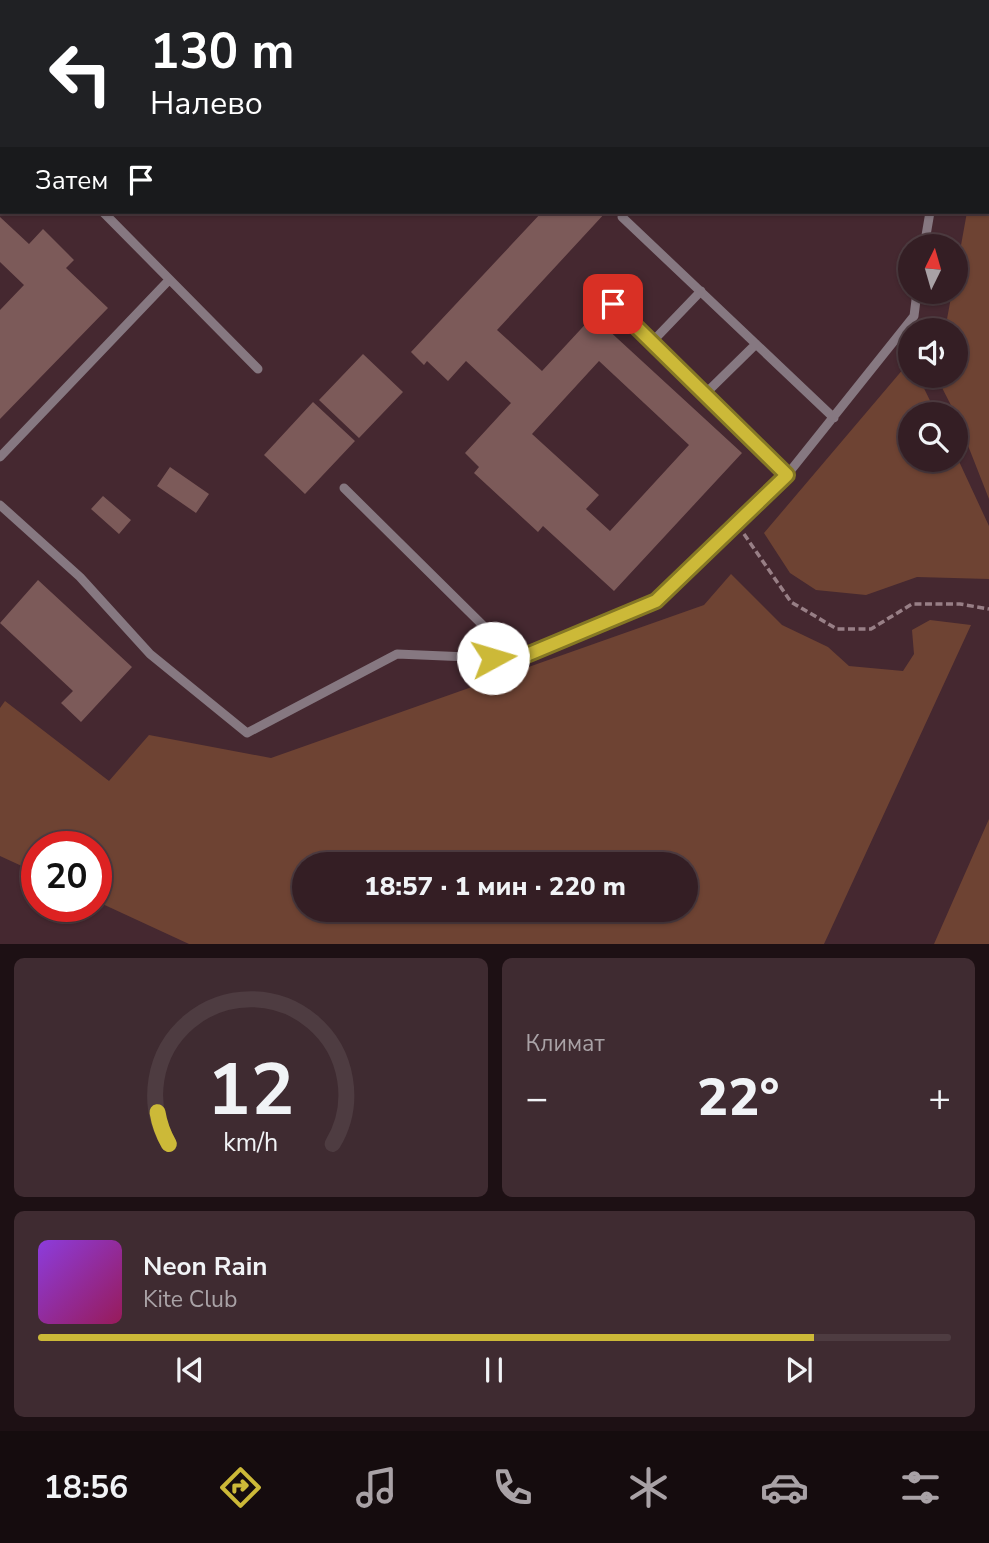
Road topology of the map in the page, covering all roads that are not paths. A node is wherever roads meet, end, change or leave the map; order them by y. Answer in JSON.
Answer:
{"nodes":[{"id":1,"x":105,"y":214,"type":"edge"},
{"id":2,"x":930,"y":214,"type":"edge"},
{"id":3,"x":622,"y":217,"type":"dead end"},
{"id":4,"x":926,"y":234,"type":"edge"},
{"id":5,"x":169,"y":280,"type":"junction"},
{"id":6,"x":594,"y":286,"type":"dead end"},
{"id":7,"x":701,"y":291,"type":"junction"},
{"id":8,"x":916,"y":304,"type":"edge"},
{"id":9,"x":652,"y":342,"type":"junction"},
{"id":10,"x":756,"y":344,"type":"junction"},
{"id":11,"x":258,"y":369,"type":"dead end"},
{"id":12,"x":705,"y":394,"type":"junction"},
{"id":13,"x":834,"y":418,"type":"junction"},
{"id":14,"x":0,"y":457,"type":"edge"},
{"id":15,"x":787,"y":475,"type":"junction"},
{"id":16,"x":344,"y":488,"type":"dead end"},
{"id":17,"x":0,"y":505,"type":"edge"},
{"id":18,"x":517,"y":659,"type":"junction"}],
"edges":[{"from":1,"to":5,"type":"lane"},
{"from":2,"to":4,"type":"lane"},
{"from":3,"to":7,"type":"lane"},
{"from":5,"to":11,"type":"lane"},
{"from":5,"to":14,"type":"lane"},
{"from":6,"to":9,"type":"lane"},
{"from":7,"to":9,"type":"lane"},
{"from":7,"to":10,"type":"lane"},
{"from":8,"to":13,"type":"lane"},
{"from":9,"to":12,"type":"lane"},
{"from":10,"to":12,"type":"lane"},
{"from":10,"to":13,"type":"lane"},
{"from":12,"to":15,"type":"lane"},
{"from":13,"to":15,"type":"lane"},
{"from":15,"to":18,"type":"lane"},
{"from":16,"to":18,"type":"lane"},
{"from":17,"to":18,"type":"lane"}]}
